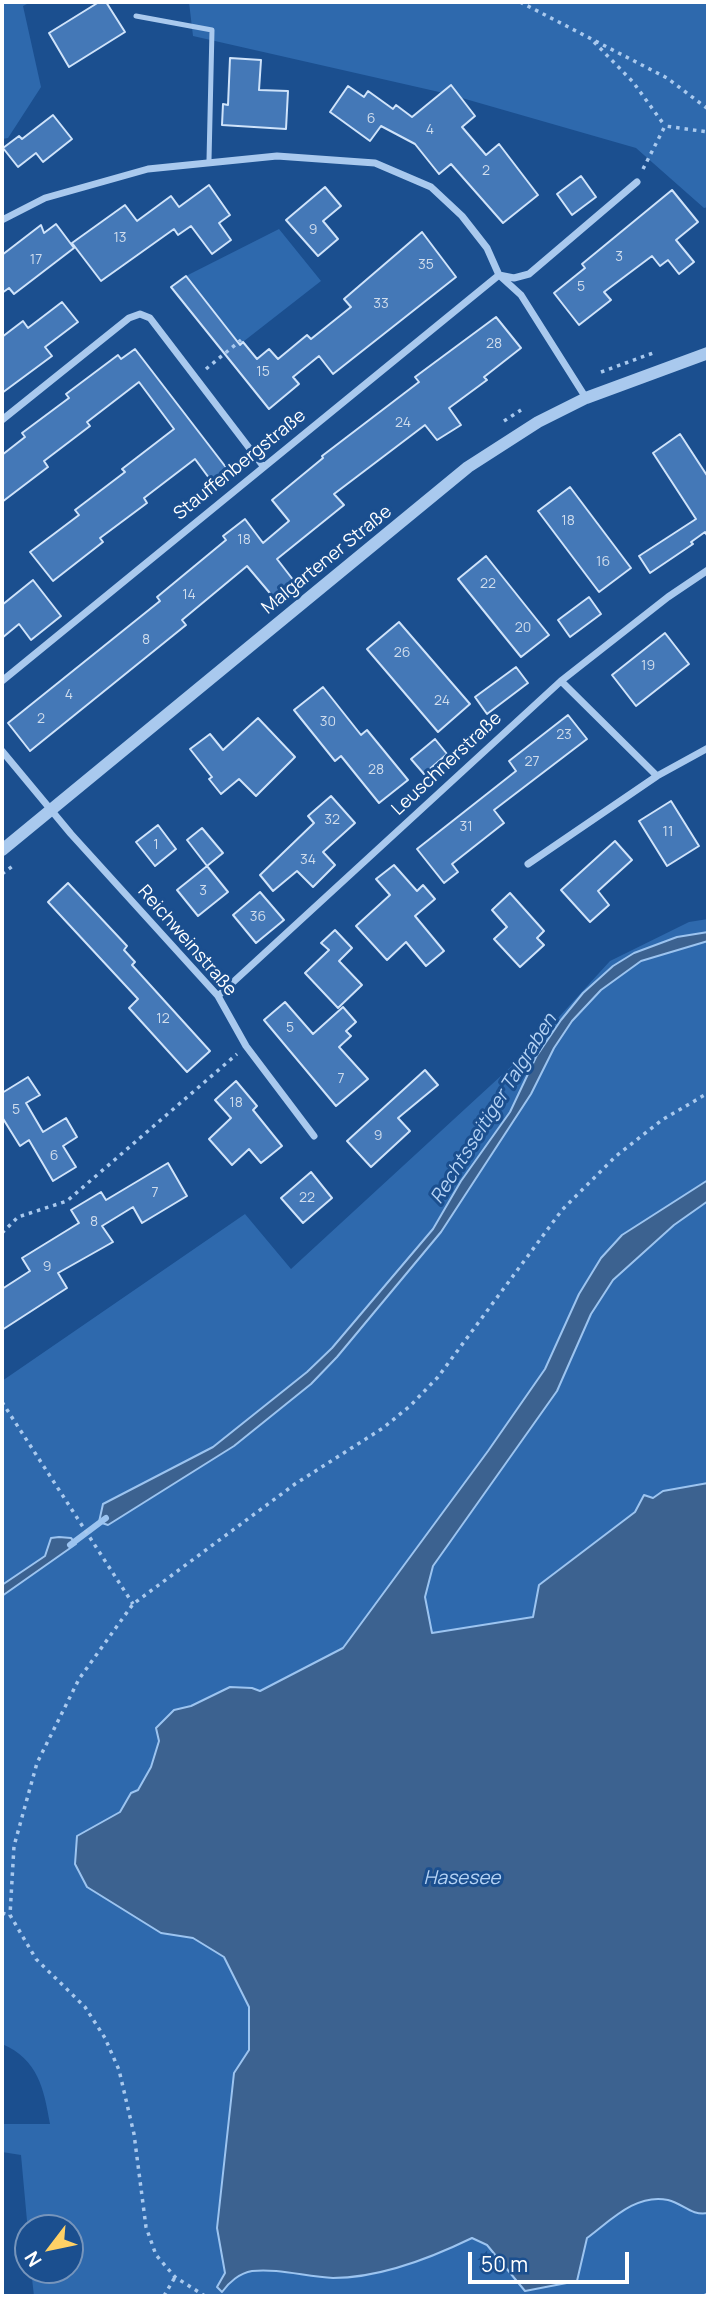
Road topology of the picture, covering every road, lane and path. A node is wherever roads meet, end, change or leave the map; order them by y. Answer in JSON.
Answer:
{"nodes":[{"id":1,"x":520,"y":2,"type":"edge"},
{"id":2,"x":135,"y":16,"type":"dead end"},
{"id":3,"x":590,"y":38,"type":"junction"},
{"id":4,"x":708,"y":109,"type":"edge"},
{"id":5,"x":665,"y":125,"type":"junction"},
{"id":6,"x":708,"y":132,"type":"edge"},
{"id":7,"x":209,"y":160,"type":"junction"},
{"id":8,"x":637,"y":182,"type":"joint"},
{"id":9,"x":2,"y":220,"type":"edge"},
{"id":10,"x":499,"y":275,"type":"junction"},
{"id":11,"x":242,"y":340,"type":"dead end"},
{"id":12,"x":708,"y":354,"type":"edge"},
{"id":13,"x":196,"y":377,"type":"junction"},
{"id":14,"x":586,"y":398,"type":"junction"},
{"id":15,"x":2,"y":420,"type":"edge"},
{"id":16,"x":263,"y":466,"type":"junction"},
{"id":17,"x":708,"y":570,"type":"edge"},
{"id":18,"x":2,"y":681,"type":"edge"},
{"id":19,"x":561,"y":681,"type":"junction"},
{"id":20,"x":708,"y":748,"type":"edge"},
{"id":21,"x":2,"y":751,"type":"edge"},
{"id":22,"x":657,"y":776,"type":"junction"},
{"id":23,"x":50,"y":810,"type":"junction"},
{"id":24,"x":2,"y":850,"type":"edge"},
{"id":25,"x":22,"y":858,"type":"dead end"},
{"id":26,"x":528,"y":864,"type":"dead end"},
{"id":27,"x":2,"y":874,"type":"edge"},
{"id":28,"x":218,"y":996,"type":"junction"},
{"id":29,"x":246,"y":1046,"type":"junction"},
{"id":30,"x":708,"y":1093,"type":"edge"},
{"id":31,"x":314,"y":1136,"type":"dead end"},
{"id":32,"x":2,"y":1233,"type":"edge"},
{"id":33,"x":2,"y":1402,"type":"edge"},
{"id":34,"x":133,"y":1604,"type":"junction"},
{"id":35,"x":2,"y":1913,"type":"edge"},
{"id":36,"x":10,"y":1915,"type":"junction"},
{"id":37,"x":175,"y":2277,"type":"junction"},
{"id":38,"x":164,"y":2296,"type":"edge"},
{"id":39,"x":205,"y":2296,"type":"edge"}],
"edges":[{"from":1,"to":3,"type":"path"},
{"from":2,"to":7,"type":"lane"},
{"from":3,"to":4,"type":"path"},
{"from":3,"to":5,"type":"path"},
{"from":5,"to":6,"type":"path"},
{"from":5,"to":8,"type":"path"},
{"from":7,"to":9,"type":"street"},
{"from":7,"to":10,"type":"street"},
{"from":8,"to":10,"type":"street"},
{"from":10,"to":14,"type":"street"},
{"from":10,"to":16,"type":"street","name":"Stauffenbergstraße"},
{"from":11,"to":13,"type":"path"},
{"from":12,"to":14,"type":"street","name":"Malgartener Straße"},
{"from":13,"to":15,"type":"street"},
{"from":13,"to":16,"type":"street"},
{"from":14,"to":23,"type":"street","name":"Malgartener Straße"},
{"from":16,"to":18,"type":"street","name":"Stauffenbergstraße"},
{"from":17,"to":19,"type":"street","name":"Leuschnerstraße"},
{"from":19,"to":22,"type":"street"},
{"from":19,"to":28,"type":"street","name":"Leuschnerstraße"},
{"from":20,"to":22,"type":"street"},
{"from":21,"to":23,"type":"street","name":"Reichweinstraße"},
{"from":22,"to":26,"type":"street"},
{"from":23,"to":24,"type":"street","name":"Malgartener Straße"},
{"from":23,"to":28,"type":"street","name":"Reichweinstraße"},
{"from":25,"to":27,"type":"path"},
{"from":28,"to":29,"type":"street","name":"Reichweinstraße"},
{"from":29,"to":31,"type":"street","name":"Reichweinstraße"},
{"from":29,"to":32,"type":"path"},
{"from":30,"to":34,"type":"path"},
{"from":33,"to":34,"type":"path"},
{"from":34,"to":36,"type":"path"},
{"from":35,"to":36,"type":"path"},
{"from":36,"to":37,"type":"path"},
{"from":37,"to":38,"type":"path"},
{"from":37,"to":39,"type":"path"}]}
